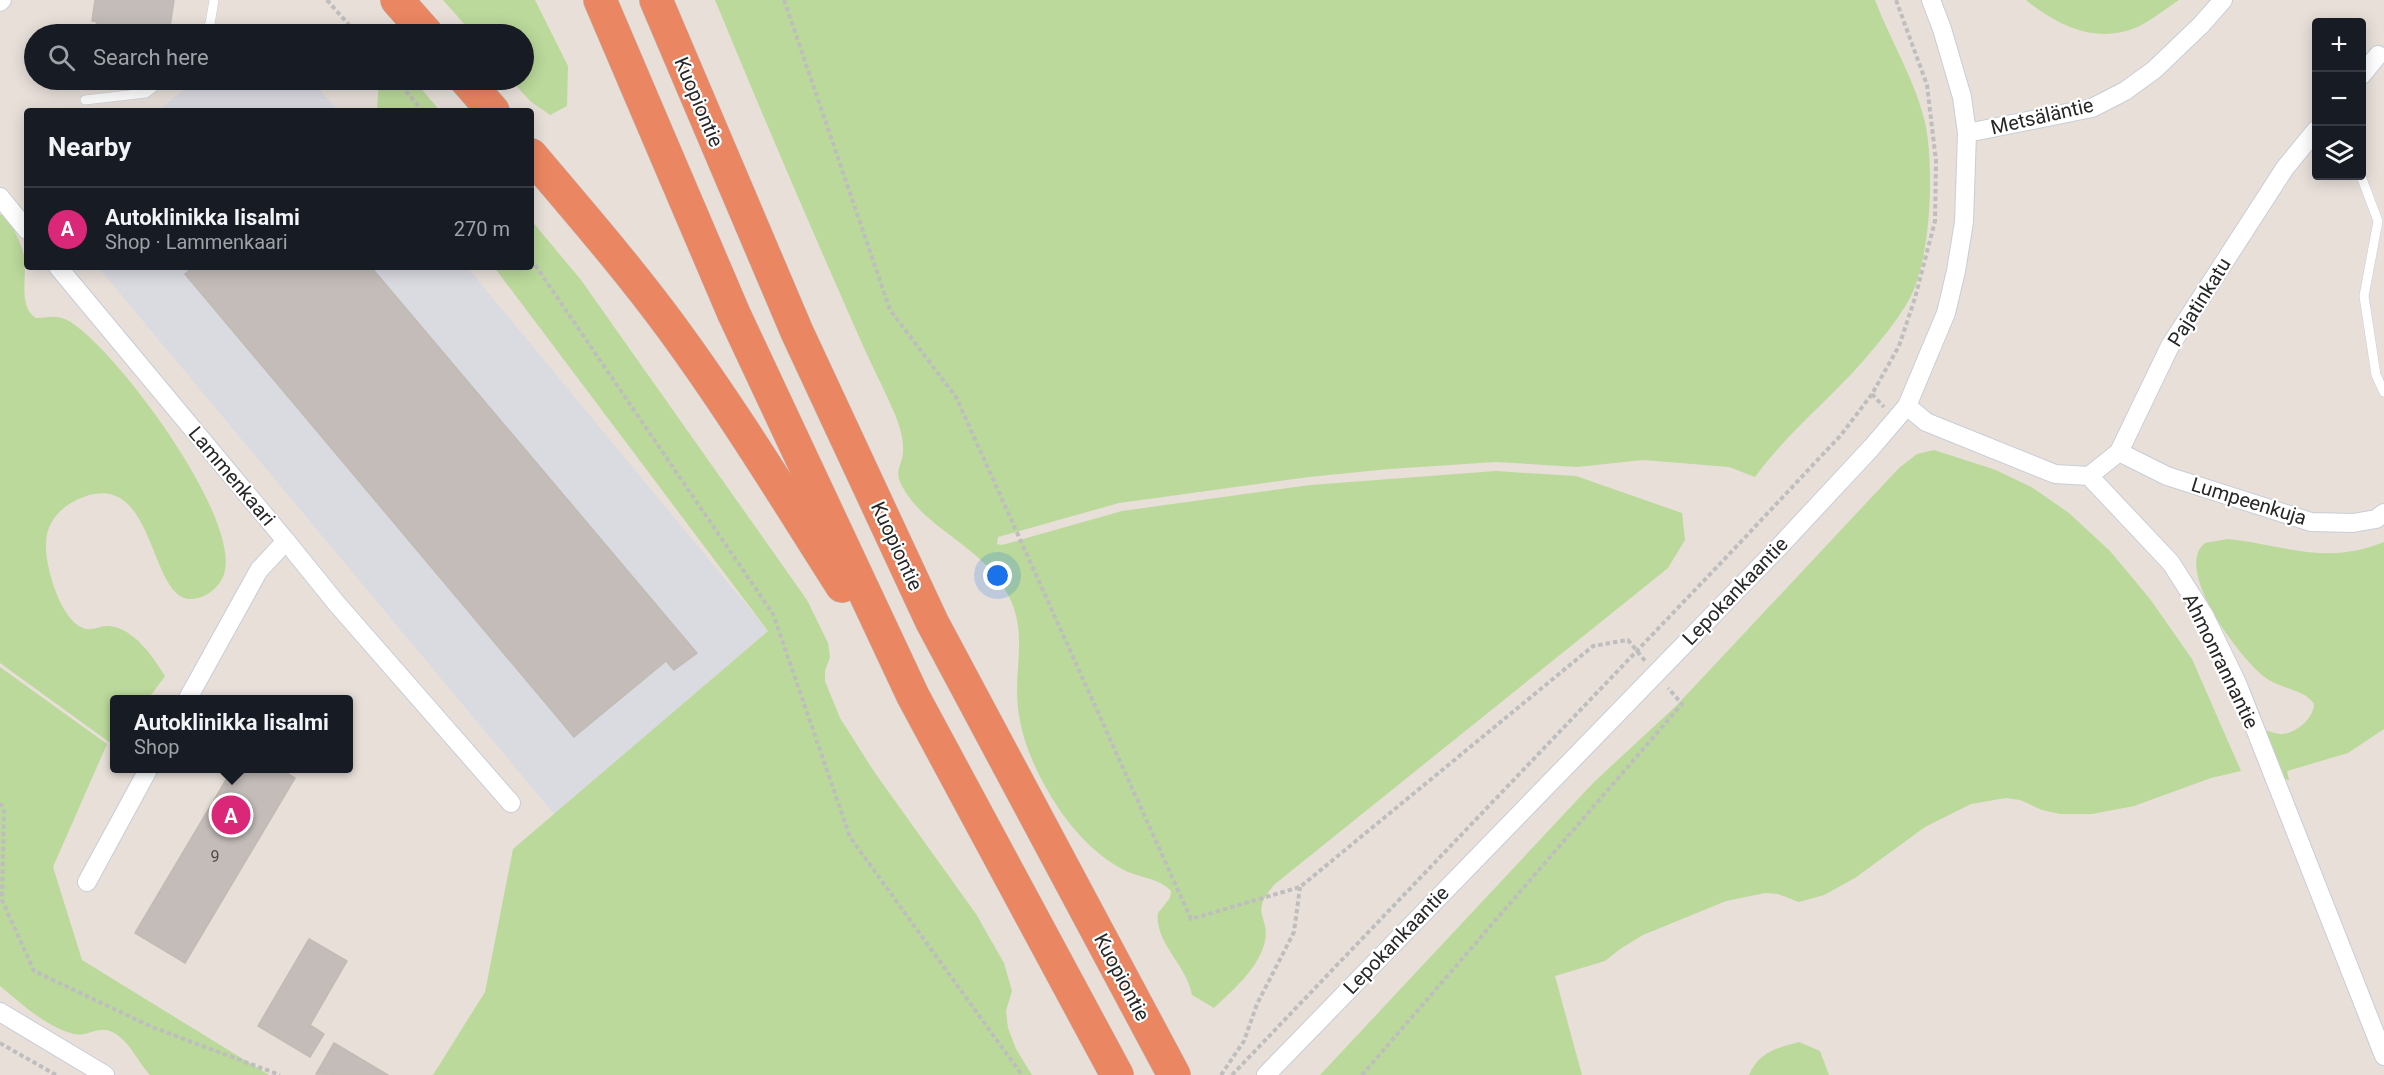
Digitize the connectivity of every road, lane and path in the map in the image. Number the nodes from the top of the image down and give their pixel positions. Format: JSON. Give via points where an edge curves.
{"nodes":[{"id":1,"x":214,"y":0,"type":"edge"},
{"id":2,"x":327,"y":0,"type":"edge"},
{"id":3,"x":397,"y":0,"type":"edge"},
{"id":4,"x":600,"y":0,"type":"edge"},
{"id":5,"x":656,"y":0,"type":"edge"},
{"id":6,"x":784,"y":0,"type":"edge"},
{"id":7,"x":1896,"y":0,"type":"edge"},
{"id":8,"x":1931,"y":0,"type":"edge"},
{"id":9,"x":2223,"y":0,"type":"edge"},
{"id":10,"x":210,"y":24,"type":"edge"},
{"id":11,"x":348,"y":24,"type":"edge"},
{"id":12,"x":418,"y":24,"type":"edge"},
{"id":13,"x":2378,"y":55,"type":"dead end"},
{"id":14,"x":2364,"y":72,"type":"edge"},
{"id":15,"x":150,"y":90,"type":"edge"},
{"id":16,"x":405,"y":90,"type":"edge"},
{"id":17,"x":475,"y":90,"type":"edge"},
{"id":18,"x":85,"y":100,"type":"dead end"},
{"id":19,"x":420,"y":108,"type":"edge"},
{"id":20,"x":490,"y":108,"type":"edge"},
{"id":21,"x":1967,"y":133,"type":"junction"},
{"id":22,"x":2312,"y":136,"type":"edge"},
{"id":23,"x":534,"y":159,"type":"edge"},
{"id":24,"x":2363,"y":180,"type":"edge"},
{"id":25,"x":0,"y":198,"type":"edge"},
{"id":26,"x":24,"y":226,"type":"edge"},
{"id":27,"x":534,"y":263,"type":"edge"},
{"id":28,"x":60,"y":270,"type":"edge"},
{"id":29,"x":2384,"y":392,"type":"edge"},
{"id":30,"x":1906,"y":406,"type":"junction"},
{"id":31,"x":2119,"y":452,"type":"junction"},
{"id":32,"x":2089,"y":476,"type":"junction"},
{"id":33,"x":2384,"y":513,"type":"edge"},
{"id":34,"x":286,"y":541,"type":"junction"},
{"id":35,"x":189,"y":695,"type":"edge"},
{"id":36,"x":913,"y":696,"type":"junction"},
{"id":37,"x":146,"y":773,"type":"edge"},
{"id":38,"x":0,"y":803,"type":"edge"},
{"id":39,"x":511,"y":803,"type":"dead end"},
{"id":40,"x":87,"y":882,"type":"dead end"},
{"id":41,"x":0,"y":1012,"type":"edge"},
{"id":42,"x":0,"y":1043,"type":"edge"},
{"id":43,"x":2384,"y":1056,"type":"edge"},
{"id":44,"x":1172,"y":1070,"type":"edge"},
{"id":45,"x":56,"y":1075,"type":"edge"},
{"id":46,"x":105,"y":1075,"type":"edge"},
{"id":47,"x":280,"y":1075,"type":"edge"},
{"id":48,"x":1022,"y":1075,"type":"edge"},
{"id":49,"x":1117,"y":1075,"type":"edge"},
{"id":50,"x":1221,"y":1075,"type":"edge"},
{"id":51,"x":1232,"y":1075,"type":"edge"},
{"id":52,"x":1266,"y":1075,"type":"edge"}],
"edges":[{"from":1,"to":10,"type":"lane"},
{"from":2,"to":11,"type":"path"},
{"from":3,"to":12,"type":"highway"},
{"from":4,"to":36,"type":"highway","via":[[734,314]]},
{"from":5,"to":44,"type":"highway","name":"Kuopiontie","via":[[797,332],[932,622]]},
{"from":6,"to":50,"type":"path","via":[[890,310],[956,397],[1191,919],[1299,887],[1294,932],[1257,1004],[1244,1041]]},
{"from":7,"to":51,"type":"path","via":[[1927,85],[1936,161],[1935,221],[1899,346],[1872,394],[1841,435],[1735,548]]},
{"from":8,"to":21,"type":"street","name":"Lepokankaantie","via":[[1962,97]]},
{"from":9,"to":21,"type":"street","name":"Metsäläntie","via":[[2154,70],[2092,108]]},
{"from":13,"to":14,"type":"street"},
{"from":15,"to":18,"type":"lane"},
{"from":16,"to":19,"type":"path"},
{"from":17,"to":20,"type":"highway"},
{"from":21,"to":30,"type":"street","name":"Lepokankaantie","via":[[1964,222],[1956,271],[1946,313]]},
{"from":22,"to":31,"type":"street","name":"Pajatinkatu","via":[[2285,168],[2170,346]]},
{"from":23,"to":36,"type":"highway","via":[[672,329]]},
{"from":24,"to":29,"type":"lane","via":[[2378,221],[2364,296],[2376,375]]},
{"from":25,"to":26,"type":"street"},
{"from":27,"to":48,"type":"path","via":[[773,614],[850,837]]},
{"from":28,"to":34,"type":"street","name":"Lammenkaari"},
{"from":30,"to":32,"type":"street","via":[[1926,422],[2055,474]]},
{"from":30,"to":52,"type":"street","name":"Lepokankaantie","via":[[1778,548]]},
{"from":31,"to":32,"type":"street","name":"Pajatinkatu"},
{"from":31,"to":33,"type":"street","name":"Lumpeenkuja","via":[[2167,476],[2311,522],[2353,523],[2376,519]]},
{"from":32,"to":43,"type":"street","name":"Ahmonrannantie","via":[[2171,563],[2204,615],[2237,683]]},
{"from":34,"to":35,"type":"street","name":"Lammenkaari","via":[[259,570]]},
{"from":34,"to":39,"type":"street"},
{"from":36,"to":49,"type":"highway"},
{"from":37,"to":40,"type":"street"},
{"from":38,"to":47,"type":"path","via":[[4,809],[2,900],[34,971],[152,1027]]},
{"from":41,"to":46,"type":"street"},
{"from":42,"to":45,"type":"path"}]}
